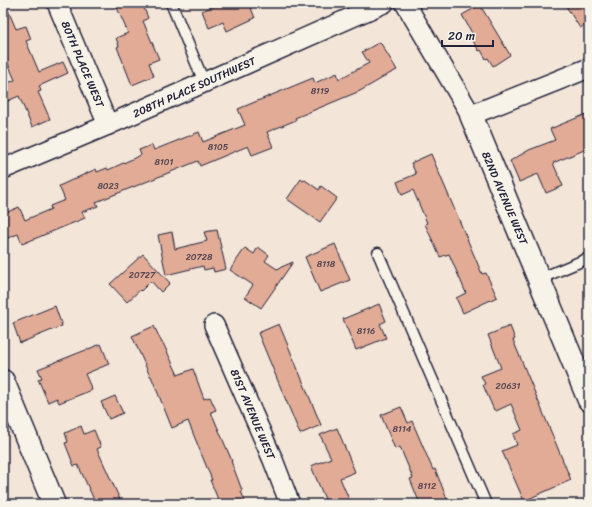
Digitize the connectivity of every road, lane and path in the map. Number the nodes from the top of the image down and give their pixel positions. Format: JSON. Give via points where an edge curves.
{"nodes":[{"id":1,"x":57,"y":3,"type":"edge"},
{"id":2,"x":171,"y":3,"type":"edge"},
{"id":3,"x":384,"y":3,"type":"edge"},
{"id":4,"x":405,"y":3,"type":"edge"},
{"id":5,"x":589,"y":68,"type":"edge"},
{"id":6,"x":204,"y":82,"type":"junction"},
{"id":7,"x":471,"y":115,"type":"junction"},
{"id":8,"x":108,"y":125,"type":"junction"},
{"id":9,"x":3,"y":169,"type":"edge"},
{"id":10,"x":378,"y":253,"type":"dead end"},
{"id":11,"x":589,"y":258,"type":"edge"},
{"id":12,"x":539,"y":279,"type":"junction"},
{"id":13,"x":214,"y":325,"type":"dead end"},
{"id":14,"x":4,"y":388,"type":"edge"},
{"id":15,"x":589,"y":400,"type":"edge"},
{"id":16,"x":54,"y":504,"type":"edge"},
{"id":17,"x":290,"y":504,"type":"edge"},
{"id":18,"x":486,"y":504,"type":"edge"}],
"edges":[{"from":1,"to":8,"type":"street","name":"80TH PLACE WEST"},
{"from":2,"to":6,"type":"lane"},
{"from":3,"to":6,"type":"street","name":"208TH PLACE SOUTHWEST"},
{"from":4,"to":7,"type":"street","name":"82ND AVENUE WEST"},
{"from":5,"to":7,"type":"street"},
{"from":6,"to":8,"type":"street","name":"208TH PLACE SOUTHWEST"},
{"from":7,"to":12,"type":"street","name":"82ND AVENUE WEST"},
{"from":8,"to":9,"type":"street","name":"208TH PLACE SOUTHWEST"},
{"from":10,"to":18,"type":"lane"},
{"from":11,"to":12,"type":"lane"},
{"from":12,"to":15,"type":"street","name":"82ND AVENUE WEST"},
{"from":13,"to":17,"type":"street","name":"81ST AVENUE WEST"},
{"from":14,"to":16,"type":"street"}]}
